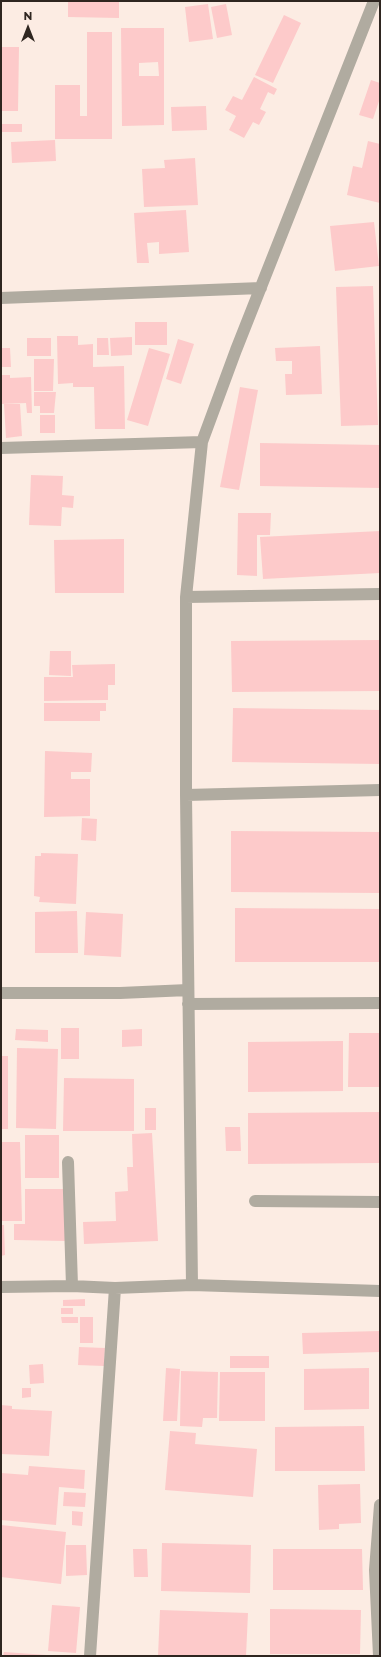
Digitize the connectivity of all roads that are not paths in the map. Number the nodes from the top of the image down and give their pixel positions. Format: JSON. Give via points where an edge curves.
{"nodes":[{"id":1,"x":374,"y":1,"type":"edge"},
{"id":2,"x":261,"y":288,"type":"junction"},
{"id":3,"x":1,"y":298,"type":"edge"},
{"id":4,"x":202,"y":442,"type":"junction"},
{"id":5,"x":1,"y":448,"type":"edge"},
{"id":6,"x":380,"y":594,"type":"edge"},
{"id":7,"x":186,"y":597,"type":"junction"},
{"id":8,"x":380,"y":790,"type":"edge"},
{"id":9,"x":186,"y":795,"type":"junction"},
{"id":10,"x":188,"y":990,"type":"junction"},
{"id":11,"x":1,"y":993,"type":"edge"},
{"id":12,"x":380,"y":1003,"type":"edge"},
{"id":13,"x":188,"y":1004,"type":"junction"},
{"id":14,"x":68,"y":1162,"type":"dead end"},
{"id":15,"x":255,"y":1201,"type":"dead end"},
{"id":16,"x":380,"y":1202,"type":"edge"},
{"id":17,"x":192,"y":1285,"type":"junction"},
{"id":18,"x":72,"y":1286,"type":"junction"},
{"id":19,"x":1,"y":1287,"type":"edge"},
{"id":20,"x":115,"y":1288,"type":"junction"},
{"id":21,"x":380,"y":1291,"type":"edge"},
{"id":22,"x":380,"y":1505,"type":"edge"},
{"id":23,"x":90,"y":1656,"type":"edge"},
{"id":24,"x":379,"y":1656,"type":"edge"}],
"edges":[{"from":1,"to":2,"type":"street"},
{"from":2,"to":3,"type":"street"},
{"from":2,"to":4,"type":"street"},
{"from":4,"to":5,"type":"street"},
{"from":4,"to":7,"type":"street"},
{"from":6,"to":7,"type":"street"},
{"from":7,"to":9,"type":"street"},
{"from":8,"to":9,"type":"street"},
{"from":9,"to":10,"type":"street"},
{"from":10,"to":11,"type":"street"},
{"from":10,"to":13,"type":"street"},
{"from":12,"to":13,"type":"street"},
{"from":13,"to":17,"type":"street"},
{"from":14,"to":18,"type":"street"},
{"from":15,"to":16,"type":"street"},
{"from":17,"to":20,"type":"street"},
{"from":17,"to":21,"type":"street"},
{"from":18,"to":19,"type":"street"},
{"from":18,"to":20,"type":"street"},
{"from":20,"to":23,"type":"street"},
{"from":22,"to":24,"type":"street","via":[[375,1570]]}]}
